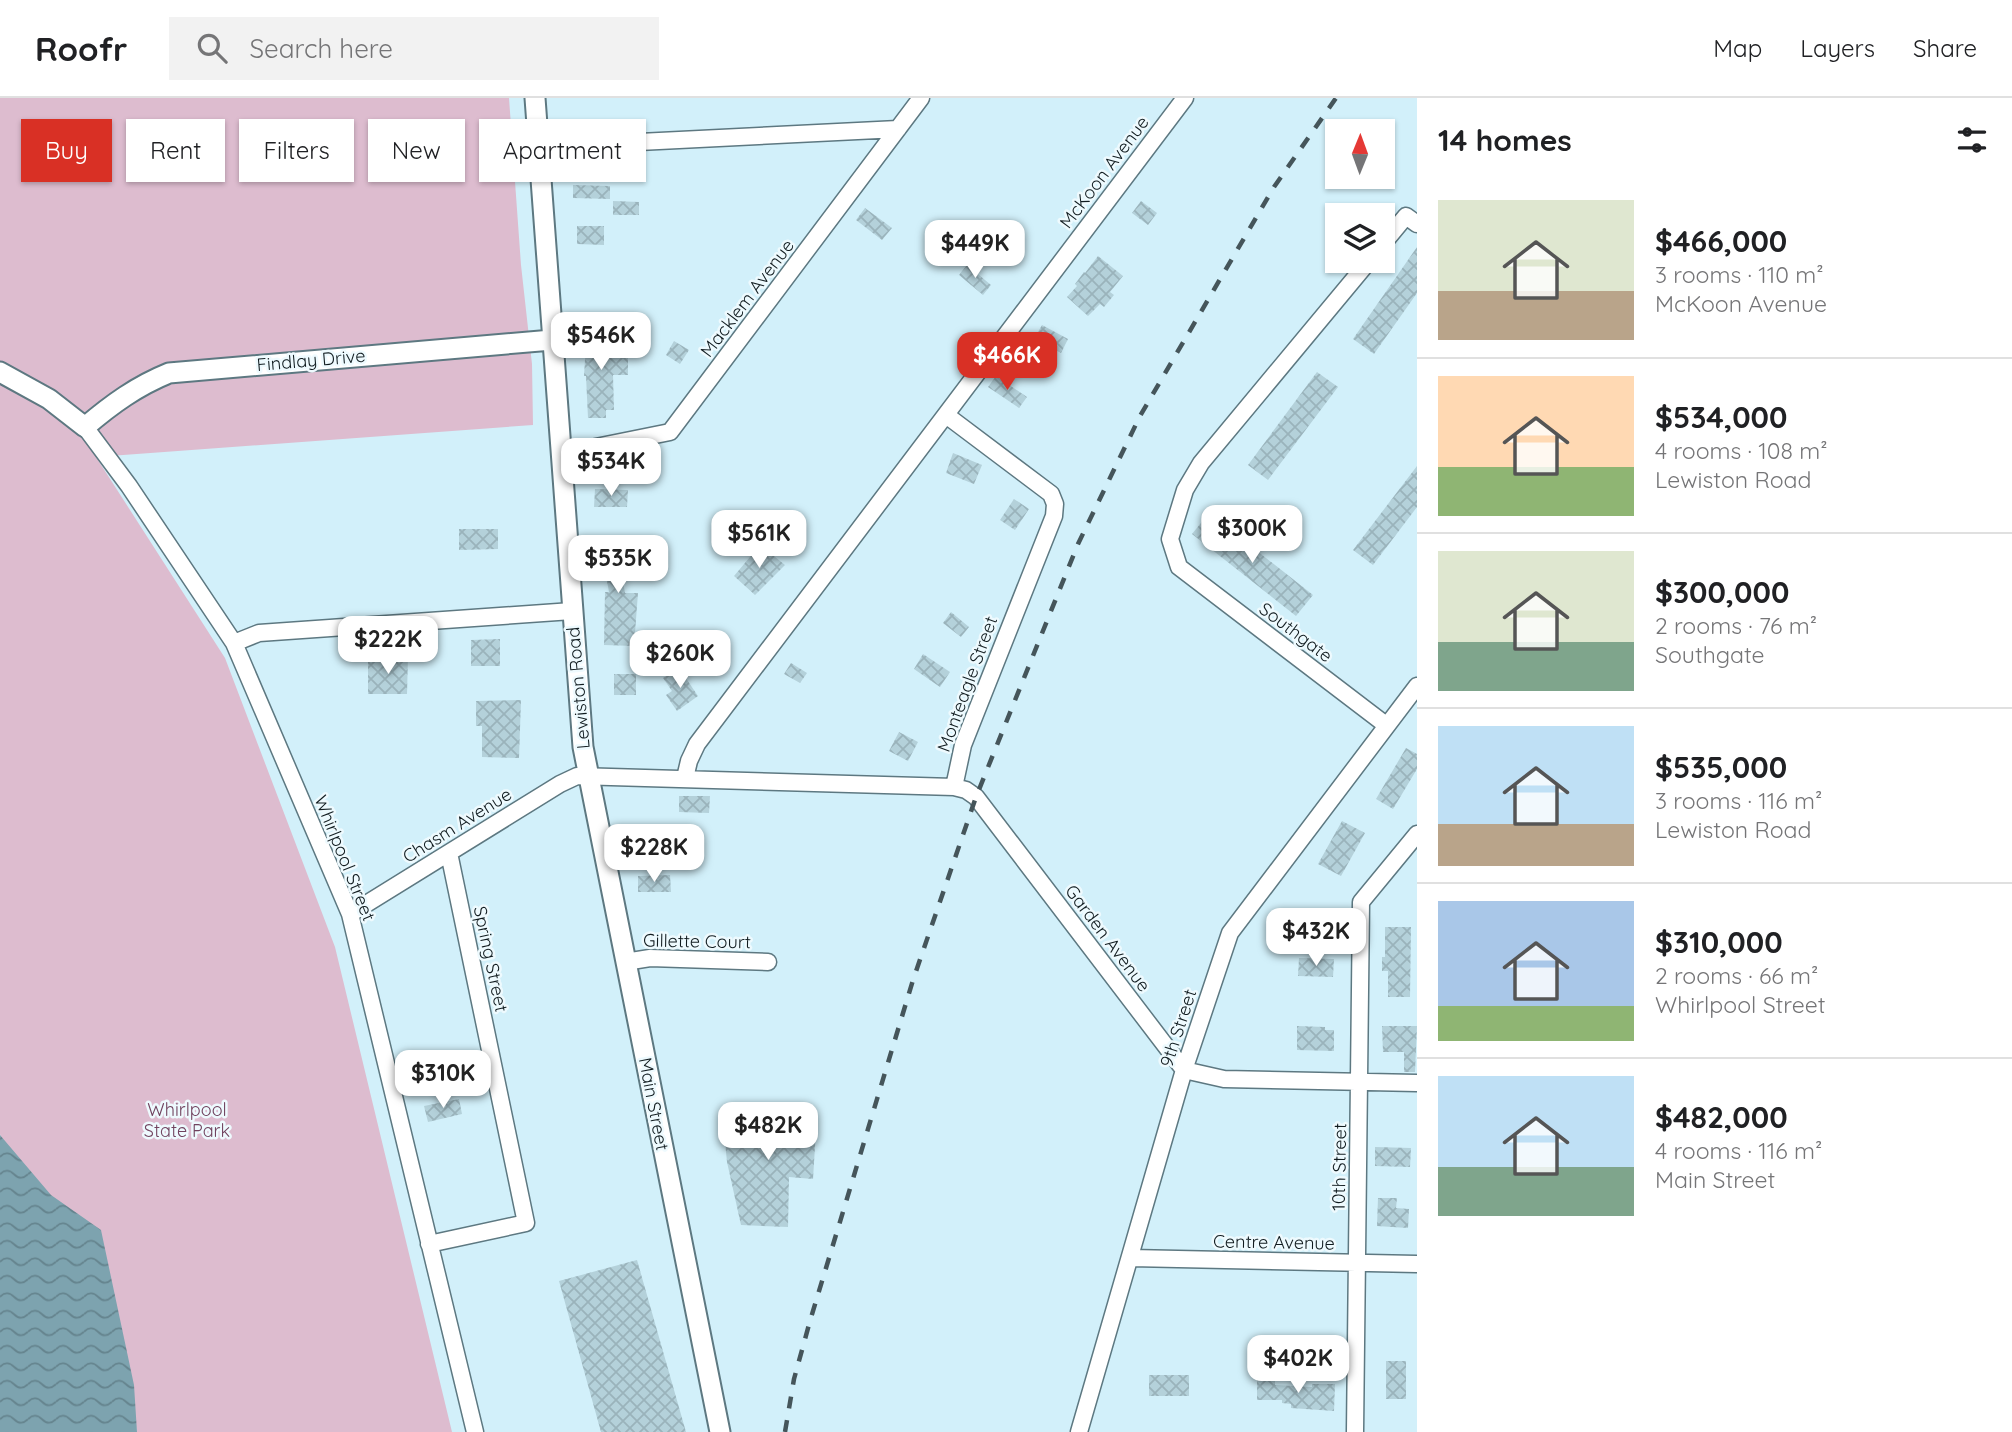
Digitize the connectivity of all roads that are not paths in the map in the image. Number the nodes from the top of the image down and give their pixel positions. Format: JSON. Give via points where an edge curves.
{"nodes":[{"id":1,"x":535,"y":98,"type":"edge"},
{"id":2,"x":921,"y":98,"type":"edge"},
{"id":3,"x":1185,"y":98,"type":"edge"},
{"id":4,"x":537,"y":119,"type":"edge"},
{"id":5,"x":898,"y":129,"type":"junction"},
{"id":6,"x":646,"y":142,"type":"edge"},
{"id":7,"x":541,"y":182,"type":"edge"},
{"id":8,"x":1417,"y":224,"type":"edge"},
{"id":9,"x":1395,"y":229,"type":"edge"},
{"id":10,"x":1359,"y":273,"type":"edge"},
{"id":11,"x":552,"y":340,"type":"junction"},
{"id":12,"x":0,"y":372,"type":"edge"},
{"id":13,"x":946,"y":415,"type":"junction"},
{"id":14,"x":85,"y":426,"type":"junction"},
{"id":15,"x":561,"y":454,"type":"junction"},
{"id":16,"x":572,"y":611,"type":"junction"},
{"id":17,"x":234,"y":643,"type":"junction"},
{"id":18,"x":1417,"y":686,"type":"edge"},
{"id":19,"x":1386,"y":725,"type":"junction"},
{"id":20,"x":587,"y":775,"type":"junction"},
{"id":21,"x":685,"y":778,"type":"junction"},
{"id":22,"x":954,"y":787,"type":"junction"},
{"id":23,"x":1417,"y":834,"type":"edge"},
{"id":24,"x":449,"y":853,"type":"junction"},
{"id":25,"x":350,"y":915,"type":"junction"},
{"id":26,"x":625,"y":961,"type":"junction"},
{"id":27,"x":768,"y":962,"type":"dead end"},
{"id":28,"x":1184,"y":1070,"type":"junction"},
{"id":29,"x":1359,"y":1083,"type":"junction"},
{"id":30,"x":1417,"y":1083,"type":"edge"},
{"id":31,"x":429,"y":1244,"type":"junction"},
{"id":32,"x":1131,"y":1258,"type":"junction"},
{"id":33,"x":1357,"y":1263,"type":"junction"},
{"id":34,"x":1417,"y":1264,"type":"edge"},
{"id":35,"x":475,"y":1432,"type":"edge"},
{"id":36,"x":720,"y":1432,"type":"edge"},
{"id":37,"x":1079,"y":1432,"type":"edge"},
{"id":38,"x":1089,"y":1432,"type":"edge"},
{"id":39,"x":1355,"y":1432,"type":"edge"}],
"edges":[{"from":1,"to":4,"type":"main road","name":"Lewiston Road"},
{"from":2,"to":5,"type":"street","name":"Macklem Avenue"},
{"from":3,"to":13,"type":"street","name":"McKoon Avenue"},
{"from":5,"to":6,"type":"street"},
{"from":5,"to":15,"type":"street","name":"Macklem Avenue","via":[[670,432]]},
{"from":7,"to":11,"type":"main road","name":"Lewiston Road"},
{"from":8,"to":9,"type":"street","via":[[1406,216]]},
{"from":10,"to":19,"type":"street","name":"Southgate","via":[[1201,463],[1185,490],[1170,539],[1178,567]]},
{"from":11,"to":14,"type":"main road","name":"Findlay Drive","via":[[169,373],[144,383]]},
{"from":11,"to":15,"type":"main road","name":"Lewiston Road"},
{"from":12,"to":14,"type":"main road"},
{"from":13,"to":21,"type":"street","name":"McKoon Avenue","via":[[697,744]]},
{"from":13,"to":22,"type":"street","name":"Monteagle Street","via":[[1051,494],[1055,504],[963,745]]},
{"from":14,"to":17,"type":"street","name":"Whirlpool Street"},
{"from":15,"to":16,"type":"main road","name":"Lewiston Road"},
{"from":16,"to":17,"type":"street","via":[[259,633]]},
{"from":16,"to":20,"type":"main road","name":"Lewiston Road"},
{"from":17,"to":25,"type":"street","name":"Whirlpool Street"},
{"from":18,"to":19,"type":"street","name":"9th Street"},
{"from":19,"to":28,"type":"street","name":"9th Street","via":[[1230,933]]},
{"from":20,"to":21,"type":"street"},
{"from":20,"to":24,"type":"street","name":"Chasm Avenue","via":[[568,779]]},
{"from":20,"to":26,"type":"main road","name":"Main Street"},
{"from":21,"to":22,"type":"street"},
{"from":22,"to":28,"type":"street","name":"Garden Avenue","via":[[976,797]]},
{"from":23,"to":29,"type":"street","name":"10th Street","via":[[1361,902]]},
{"from":24,"to":25,"type":"street","name":"Chasm Avenue"},
{"from":24,"to":31,"type":"street","name":"Spring Street","via":[[526,1223]]},
{"from":25,"to":31,"type":"street","name":"Whirlpool Street"},
{"from":26,"to":27,"type":"street","name":"Gillette Court"},
{"from":26,"to":36,"type":"main road","name":"Main Street"},
{"from":28,"to":29,"type":"street","via":[[1224,1079]]},
{"from":28,"to":32,"type":"street","name":"9th Street"},
{"from":29,"to":30,"type":"street"},
{"from":29,"to":33,"type":"street","name":"10th Street"},
{"from":31,"to":35,"type":"street","name":"Whirlpool Street"},
{"from":32,"to":33,"type":"street","name":"Centre Avenue"},
{"from":32,"to":37,"type":"street","name":"9th Street"},
{"from":33,"to":34,"type":"street","name":"Centre Avenue"},
{"from":33,"to":39,"type":"street","name":"10th Street"},
{"from":37,"to":38,"type":"street"}]}
